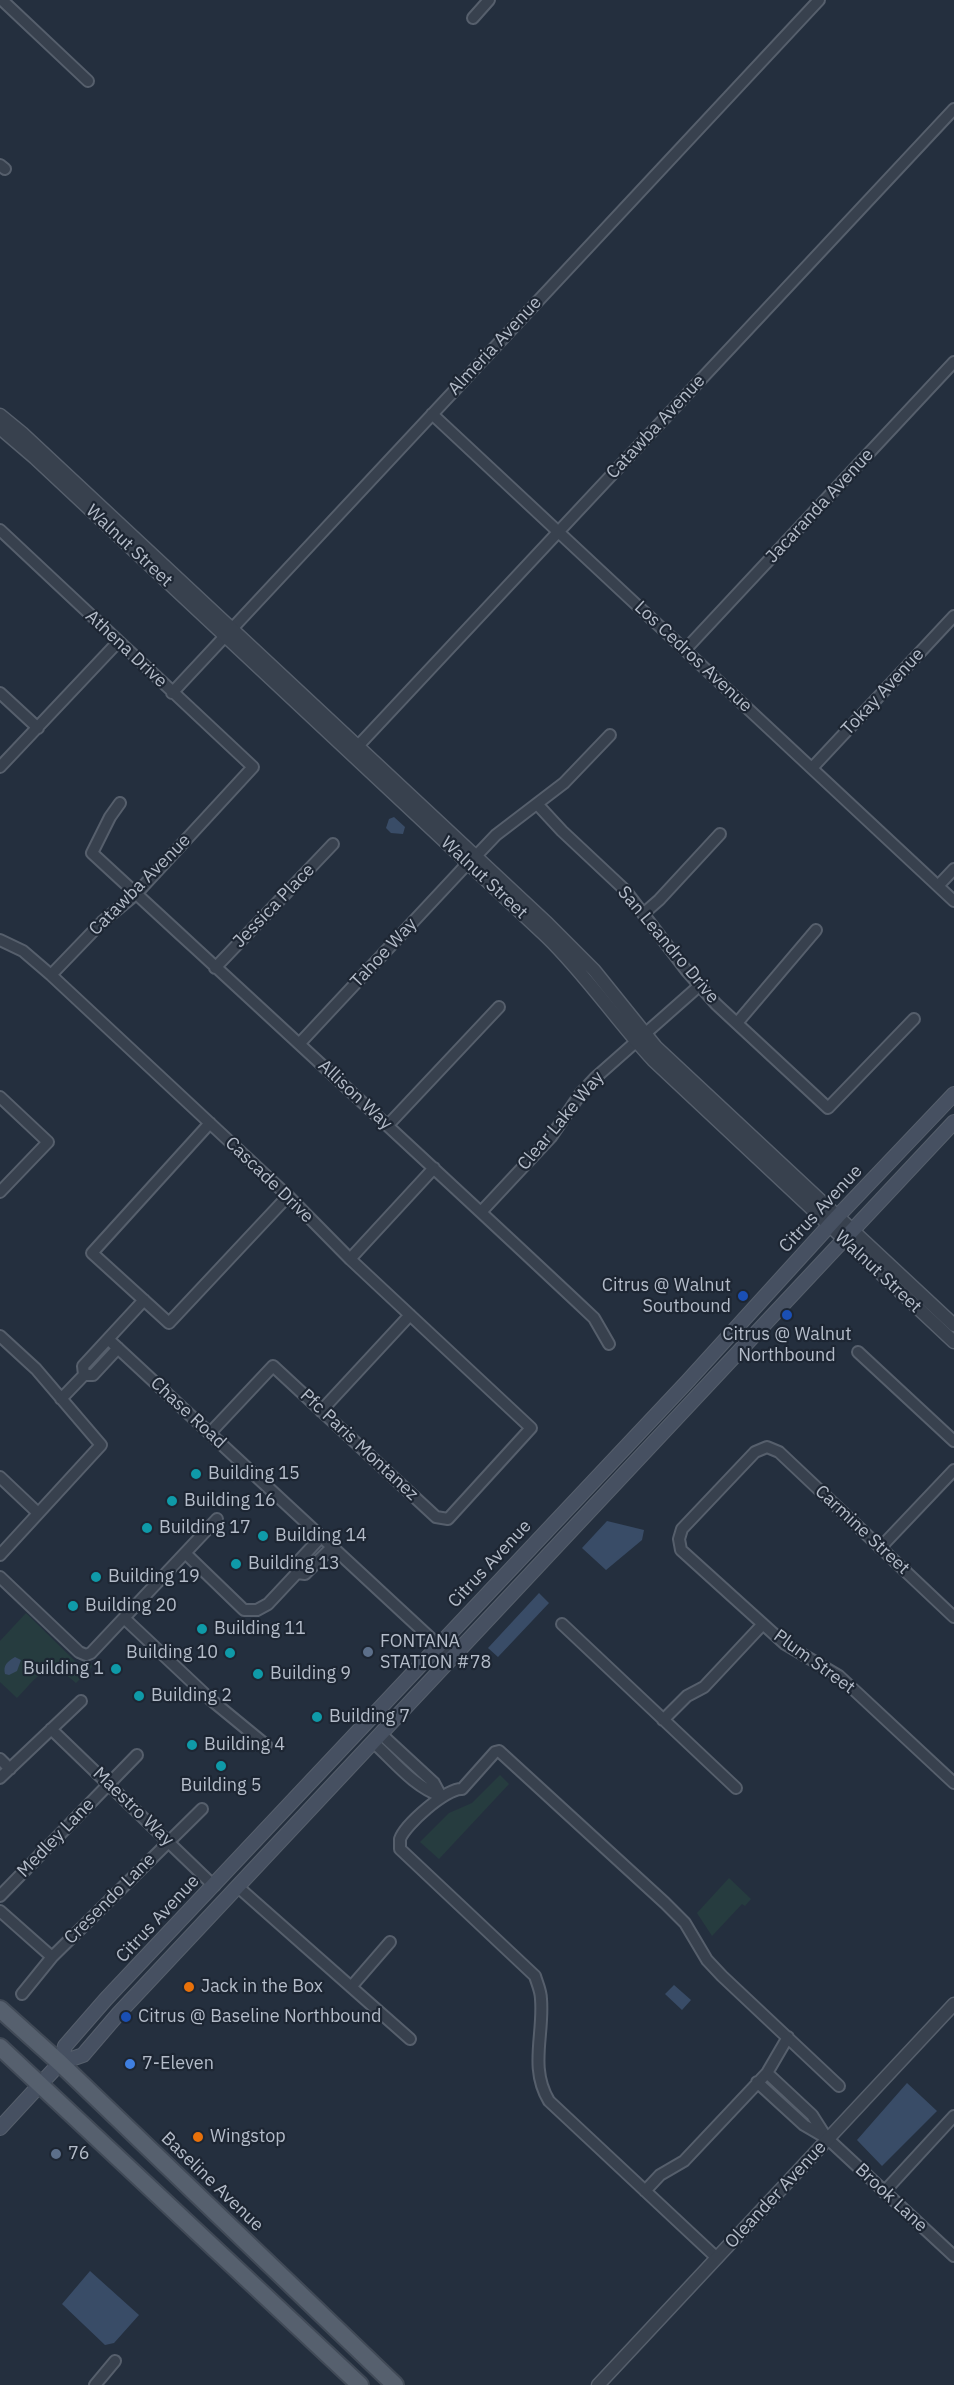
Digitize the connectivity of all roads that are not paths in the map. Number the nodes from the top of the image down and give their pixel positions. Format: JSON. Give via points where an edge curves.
{"nodes":[{"id":1,"x":2,"y":0,"type":"edge"},
{"id":2,"x":489,"y":0,"type":"edge"},
{"id":3,"x":819,"y":0,"type":"edge"},
{"id":4,"x":472,"y":18,"type":"dead end"},
{"id":5,"x":88,"y":81,"type":"dead end"},
{"id":6,"x":954,"y":109,"type":"edge"},
{"id":7,"x":954,"y":362,"type":"edge"},
{"id":8,"x":432,"y":414,"type":"junction"},
{"id":9,"x":0,"y":415,"type":"edge"},
{"id":10,"x":0,"y":428,"type":"edge"},
{"id":11,"x":0,"y":530,"type":"edge"},
{"id":12,"x":558,"y":532,"type":"junction"},
{"id":13,"x":954,"y":616,"type":"edge"},
{"id":14,"x":228,"y":632,"type":"junction"},
{"id":15,"x":118,"y":642,"type":"junction"},
{"id":16,"x":685,"y":650,"type":"junction"},
{"id":17,"x":0,"y":693,"type":"edge"},
{"id":18,"x":172,"y":693,"type":"junction"},
{"id":19,"x":38,"y":728,"type":"junction"},
{"id":20,"x":610,"y":735,"type":"dead end"},
{"id":21,"x":358,"y":746,"type":"junction"},
{"id":22,"x":0,"y":767,"type":"edge"},
{"id":23,"x":253,"y":767,"type":"joint"},
{"id":24,"x":812,"y":768,"type":"junction"},
{"id":25,"x":120,"y":803,"type":"dead end"},
{"id":26,"x":537,"y":804,"type":"junction"},
{"id":27,"x":720,"y":834,"type":"dead end"},
{"id":28,"x":333,"y":844,"type":"dead end"},
{"id":29,"x":472,"y":860,"type":"junction"},
{"id":30,"x":954,"y":869,"type":"edge"},
{"id":31,"x":938,"y":886,"type":"junction"},
{"id":32,"x":136,"y":894,"type":"junction"},
{"id":33,"x":954,"y":901,"type":"edge"},
{"id":34,"x":643,"y":914,"type":"junction"},
{"id":35,"x":816,"y":930,"type":"dead end"},
{"id":36,"x":0,"y":940,"type":"edge"},
{"id":37,"x":215,"y":968,"type":"junction"},
{"id":38,"x":51,"y":975,"type":"junction"},
{"id":39,"x":699,"y":986,"type":"junction"},
{"id":40,"x":499,"y":1007,"type":"dead end"},
{"id":41,"x":914,"y":1019,"type":"dead end"},
{"id":42,"x":737,"y":1023,"type":"junction"},
{"id":43,"x":639,"y":1037,"type":"junction"},
{"id":44,"x":300,"y":1043,"type":"junction"},
{"id":45,"x":954,"y":1094,"type":"edge"},
{"id":46,"x":0,"y":1097,"type":"edge"},
{"id":47,"x":954,"y":1122,"type":"edge"},
{"id":48,"x":210,"y":1123,"type":"junction"},
{"id":49,"x":388,"y":1125,"type":"junction"},
{"id":50,"x":434,"y":1168,"type":"junction"},
{"id":51,"x":0,"y":1192,"type":"edge"},
{"id":52,"x":288,"y":1196,"type":"junction"},
{"id":53,"x":481,"y":1212,"type":"junction"},
{"id":54,"x":833,"y":1221,"type":"junction"},
{"id":55,"x":849,"y":1235,"type":"junction"},
{"id":56,"x":350,"y":1259,"type":"junction"},
{"id":57,"x":144,"y":1300,"type":"junction"},
{"id":58,"x":410,"y":1315,"type":"junction"},
{"id":59,"x":954,"y":1325,"type":"edge"},
{"id":60,"x":0,"y":1336,"type":"edge"},
{"id":61,"x":108,"y":1339,"type":"junction"},
{"id":62,"x":954,"y":1342,"type":"edge"},
{"id":63,"x":609,"y":1344,"type":"dead end"},
{"id":64,"x":117,"y":1348,"type":"junction"},
{"id":65,"x":858,"y":1352,"type":"dead end"},
{"id":66,"x":84,"y":1375,"type":"junction"},
{"id":67,"x":61,"y":1399,"type":"junction"},
{"id":68,"x":321,"y":1411,"type":"junction"},
{"id":69,"x":210,"y":1433,"type":"junction"},
{"id":70,"x":954,"y":1441,"type":"edge"},
{"id":71,"x":954,"y":1470,"type":"edge"},
{"id":72,"x":0,"y":1477,"type":"edge"},
{"id":73,"x":38,"y":1514,"type":"junction"},
{"id":74,"x":217,"y":1519,"type":"dead end"},
{"id":75,"x":448,"y":1519,"type":"joint"},
{"id":76,"x":321,"y":1537,"type":"junction"},
{"id":77,"x":679,"y":1539,"type":"joint"},
{"id":78,"x":332,"y":1547,"type":"junction"},
{"id":79,"x":880,"y":1548,"type":"junction"},
{"id":80,"x":185,"y":1553,"type":"junction"},
{"id":81,"x":0,"y":1554,"type":"edge"},
{"id":82,"x":295,"y":1575,"type":"junction"},
{"id":83,"x":0,"y":1577,"type":"edge"},
{"id":84,"x":954,"y":1617,"type":"edge"},
{"id":85,"x":124,"y":1618,"type":"junction"},
{"id":86,"x":562,"y":1624,"type":"dead end"},
{"id":87,"x":763,"y":1624,"type":"junction"},
{"id":88,"x":438,"y":1645,"type":"junction"},
{"id":89,"x":452,"y":1658,"type":"junction"},
{"id":90,"x":81,"y":1701,"type":"dead end"},
{"id":91,"x":663,"y":1720,"type":"junction"},
{"id":92,"x":51,"y":1729,"type":"junction"},
{"id":93,"x":377,"y":1738,"type":"junction"},
{"id":94,"x":266,"y":1745,"type":"dead end"},
{"id":95,"x":137,"y":1755,"type":"dead end"},
{"id":96,"x":0,"y":1759,"type":"edge"},
{"id":97,"x":10,"y":1769,"type":"junction"},
{"id":98,"x":0,"y":1778,"type":"edge"},
{"id":99,"x":109,"y":1784,"type":"junction"},
{"id":100,"x":954,"y":1784,"type":"edge"},
{"id":101,"x":736,"y":1788,"type":"dead end"},
{"id":102,"x":441,"y":1796,"type":"junction"},
{"id":103,"x":202,"y":1809,"type":"dead end"},
{"id":104,"x":168,"y":1842,"type":"junction"},
{"id":105,"x":214,"y":1886,"type":"junction"},
{"id":106,"x":238,"y":1887,"type":"junction"},
{"id":107,"x":0,"y":1896,"type":"edge"},
{"id":108,"x":0,"y":1911,"type":"edge"},
{"id":109,"x":390,"y":1942,"type":"dead end"},
{"id":110,"x":51,"y":1957,"type":"junction"},
{"id":111,"x":351,"y":1987,"type":"junction"},
{"id":112,"x":22,"y":1994,"type":"dead end"},
{"id":113,"x":954,"y":2004,"type":"edge"},
{"id":114,"x":0,"y":2009,"type":"edge"},
{"id":115,"x":788,"y":2037,"type":"junction"},
{"id":116,"x":410,"y":2039,"type":"dead end"},
{"id":117,"x":0,"y":2047,"type":"edge"},
{"id":118,"x":60,"y":2063,"type":"junction"},
{"id":119,"x":767,"y":2073,"type":"junction"},
{"id":120,"x":757,"y":2082,"type":"junction"},
{"id":121,"x":40,"y":2085,"type":"junction"},
{"id":122,"x":839,"y":2086,"type":"dead end"},
{"id":123,"x":799,"y":2102,"type":"junction"},
{"id":124,"x":790,"y":2112,"type":"junction"},
{"id":125,"x":954,"y":2116,"type":"edge"},
{"id":126,"x":0,"y":2128,"type":"edge"},
{"id":127,"x":828,"y":2139,"type":"junction"},
{"id":128,"x":645,"y":2191,"type":"junction"},
{"id":129,"x":884,"y":2192,"type":"junction"},
{"id":130,"x":954,"y":2256,"type":"edge"},
{"id":131,"x":717,"y":2258,"type":"junction"},
{"id":132,"x":116,"y":2361,"type":"dead end"},
{"id":133,"x":94,"y":2385,"type":"edge"},
{"id":134,"x":360,"y":2385,"type":"edge"},
{"id":135,"x":395,"y":2385,"type":"edge"},
{"id":136,"x":598,"y":2385,"type":"edge"}],
"edges":[{"from":1,"to":5,"type":"street"},
{"from":2,"to":4,"type":"street"},
{"from":3,"to":8,"type":"street","name":"Almeria Avenue"},
{"from":6,"to":12,"type":"street","name":"Catawba Avenue"},
{"from":7,"to":16,"type":"street","name":"Jacaranda Avenue"},
{"from":8,"to":12,"type":"street","name":"Los Cedros Avenue"},
{"from":8,"to":14,"type":"street","name":"Almeria Avenue"},
{"from":9,"to":14,"type":"street","name":"Walnut Street"},
{"from":10,"to":14,"type":"street","name":"Walnut Street"},
{"from":11,"to":15,"type":"street","name":"Athena Drive"},
{"from":12,"to":16,"type":"street","name":"Los Cedros Avenue"},
{"from":12,"to":21,"type":"street","name":"Catawba Avenue"},
{"from":13,"to":24,"type":"street","name":"Tokay Avenue"},
{"from":14,"to":18,"type":"street","name":"Almeria Avenue"},
{"from":14,"to":21,"type":"street","name":"Walnut Street"},
{"from":14,"to":29,"type":"street","name":"Walnut Street"},
{"from":15,"to":18,"type":"street","name":"Athena Drive"},
{"from":15,"to":19,"type":"street"},
{"from":16,"to":24,"type":"street","name":"Los Cedros Avenue"},
{"from":17,"to":19,"type":"street"},
{"from":18,"to":23,"type":"street","name":"Athena Drive"},
{"from":19,"to":22,"type":"street"},
{"from":20,"to":26,"type":"street","name":"Tahoe Way","via":[[564,783]]},
{"from":21,"to":29,"type":"street","name":"Walnut Street"},
{"from":23,"to":32,"type":"street","name":"Catawba Avenue"},
{"from":24,"to":31,"type":"street","name":"Los Cedros Avenue"},
{"from":25,"to":32,"type":"street","name":"Allison Way","via":[[92,853]]},
{"from":26,"to":29,"type":"street","name":"Tahoe Way","via":[[496,835]]},
{"from":26,"to":34,"type":"street","name":"San Leandro Drive","via":[[625,890]]},
{"from":27,"to":34,"type":"street"},
{"from":28,"to":37,"type":"street","name":"Jessica Place"},
{"from":29,"to":43,"type":"street","name":"Walnut Street"},
{"from":29,"to":44,"type":"street","name":"Tahoe Way"},
{"from":30,"to":31,"type":"street"},
{"from":31,"to":33,"type":"street","name":"Los Cedros Avenue"},
{"from":32,"to":37,"type":"street","name":"Allison Way"},
{"from":32,"to":38,"type":"street","name":"Catawba Avenue","via":[[102,922]]},
{"from":34,"to":39,"type":"street","name":"San Leandro Drive"},
{"from":35,"to":42,"type":"street"},
{"from":36,"to":38,"type":"street","name":"Cascade Drive","via":[[22,951]]},
{"from":37,"to":44,"type":"street","name":"Allison Way"},
{"from":38,"to":48,"type":"street","name":"Cascade Drive"},
{"from":39,"to":42,"type":"street","name":"San Leandro Drive"},
{"from":39,"to":43,"type":"street","name":"Clear Lake Way"},
{"from":40,"to":49,"type":"street"},
{"from":41,"to":42,"type":"street","name":"San Leandro Drive","via":[[828,1108]]},
{"from":43,"to":53,"type":"street","name":"Clear Lake Way","via":[[581,1093],[551,1137]]},
{"from":43,"to":54,"type":"street","name":"Walnut Street"},
{"from":44,"to":49,"type":"street","name":"Allison Way"},
{"from":45,"to":54,"type":"main road","name":"Citrus Avenue"},
{"from":46,"to":51,"type":"street","via":[[48,1142]]},
{"from":47,"to":55,"type":"main road","name":"Citrus Avenue"},
{"from":48,"to":52,"type":"street","name":"Cascade Drive"},
{"from":48,"to":57,"type":"street","via":[[92,1253]]},
{"from":49,"to":50,"type":"street","name":"Allison Way"},
{"from":50,"to":53,"type":"street","name":"Allison Way"},
{"from":50,"to":56,"type":"street"},
{"from":52,"to":56,"type":"street","name":"Cascade Drive"},
{"from":52,"to":57,"type":"street","via":[[169,1323]]},
{"from":53,"to":63,"type":"street","name":"Allison Way","via":[[594,1318]]},
{"from":54,"to":55,"type":"street","name":"Walnut Street"},
{"from":54,"to":88,"type":"main road","name":"Citrus Avenue"},
{"from":55,"to":59,"type":"street","name":"Walnut Street"},
{"from":55,"to":62,"type":"street","name":"Walnut Street"},
{"from":55,"to":89,"type":"main road","name":"Citrus Avenue"},
{"from":56,"to":58,"type":"street","name":"Cascade Drive"},
{"from":57,"to":61,"type":"street"},
{"from":58,"to":68,"type":"street"},
{"from":58,"to":75,"type":"street","name":"Cascade Drive","via":[[531,1428]]},
{"from":60,"to":67,"type":"street"},
{"from":61,"to":64,"type":"street","name":"Chase Road"},
{"from":61,"to":66,"type":"street","via":[[84,1366]]},
{"from":64,"to":66,"type":"street","via":[[93,1375]]},
{"from":64,"to":69,"type":"street","name":"Chase Road"},
{"from":65,"to":70,"type":"street"},
{"from":66,"to":67,"type":"street"},
{"from":67,"to":73,"type":"street","via":[[101,1445]]},
{"from":68,"to":69,"type":"street","name":"Pfc Paris Montanez","via":[[273,1366]]},
{"from":68,"to":75,"type":"street","name":"Pfc Paris Montanez","via":[[436,1516]]},
{"from":69,"to":76,"type":"street","name":"Chase Road"},
{"from":71,"to":79,"type":"street"},
{"from":72,"to":73,"type":"street"},
{"from":73,"to":81,"type":"street"},
{"from":74,"to":80,"type":"street"},
{"from":76,"to":78,"type":"street","name":"Chase Road"},
{"from":76,"to":82,"type":"street","via":[[296,1565]]},
{"from":77,"to":79,"type":"street","name":"Carmine Street","via":[[682,1529],[755,1452],[767,1447],[779,1452]]},
{"from":77,"to":87,"type":"street","name":"Plum Street","via":[[681,1550]]},
{"from":78,"to":82,"type":"street","via":[[305,1574]]},
{"from":78,"to":88,"type":"street","name":"Chase Road"},
{"from":79,"to":84,"type":"street","name":"Carmine Street"},
{"from":80,"to":82,"type":"street","via":[[244,1610],[257,1610],[268,1604]]},
{"from":80,"to":85,"type":"street"},
{"from":83,"to":85,"type":"street","via":[[86,1655]]},
{"from":85,"to":94,"type":"street","via":[[210,1699]]},
{"from":86,"to":91,"type":"street"},
{"from":87,"to":91,"type":"street","via":[[704,1687],[687,1696]]},
{"from":87,"to":100,"type":"street","name":"Plum Street","via":[[785,1644],[839,1676]]},
{"from":88,"to":89,"type":"street","name":"Chase Road"},
{"from":88,"to":105,"type":"main road","name":"Citrus Avenue"},
{"from":89,"to":93,"type":"main road","name":"Citrus Avenue"},
{"from":90,"to":92,"type":"street"},
{"from":91,"to":101,"type":"street"},
{"from":92,"to":97,"type":"street"},
{"from":92,"to":99,"type":"street","name":"Maestro Way"},
{"from":93,"to":102,"type":"street","via":[[418,1784]]},
{"from":93,"to":106,"type":"main road","name":"Citrus Avenue"},
{"from":95,"to":99,"type":"street","name":"Medley Lane"},
{"from":96,"to":97,"type":"street"},
{"from":97,"to":98,"type":"street"},
{"from":99,"to":104,"type":"street","name":"Maestro Way"},
{"from":99,"to":107,"type":"street","name":"Medley Lane"},
{"from":102,"to":115,"type":"street","via":[[462,1789],[499,1751],[665,1903],[685,1923],[714,1968]]},
{"from":102,"to":128,"type":"street","via":[[405,1832],[400,1849],[535,1976],[541,1997],[537,2062],[542,2090]]},
{"from":103,"to":104,"type":"street","name":"Cresendo Lane"},
{"from":104,"to":105,"type":"street","name":"Maestro Way"},
{"from":104,"to":110,"type":"street","name":"Cresendo Lane"},
{"from":105,"to":118,"type":"main road","name":"Citrus Avenue","via":[[67,2043]]},
{"from":106,"to":111,"type":"street"},
{"from":106,"to":118,"type":"main road","name":"Citrus Avenue","via":[[83,2055]]},
{"from":108,"to":110,"type":"street"},
{"from":109,"to":111,"type":"street"},
{"from":110,"to":112,"type":"street","name":"Cresendo Lane"},
{"from":111,"to":116,"type":"street"},
{"from":113,"to":127,"type":"street","name":"Oleander Avenue"},
{"from":114,"to":118,"type":"main road","name":"Baseline Avenue"},
{"from":115,"to":119,"type":"street"},
{"from":115,"to":122,"type":"street"},
{"from":117,"to":121,"type":"main road"},
{"from":118,"to":121,"type":"main road","name":"Citrus Avenue"},
{"from":118,"to":135,"type":"main road","name":"Baseline Avenue"},
{"from":119,"to":120,"type":"street"},
{"from":119,"to":123,"type":"street"},
{"from":120,"to":124,"type":"street"},
{"from":120,"to":128,"type":"street","via":[[684,2161],[660,2175]]},
{"from":121,"to":126,"type":"main road","name":"Citrus Avenue"},
{"from":121,"to":134,"type":"main road"},
{"from":123,"to":124,"type":"street"},
{"from":123,"to":127,"type":"street"},
{"from":124,"to":127,"type":"street"},
{"from":125,"to":129,"type":"street"},
{"from":127,"to":129,"type":"street","name":"Brook Lane"},
{"from":127,"to":131,"type":"street","name":"Oleander Avenue"},
{"from":128,"to":131,"type":"street"},
{"from":129,"to":130,"type":"street","name":"Brook Lane"},
{"from":131,"to":136,"type":"street","name":"Oleander Avenue"},
{"from":132,"to":133,"type":"street"}]}
